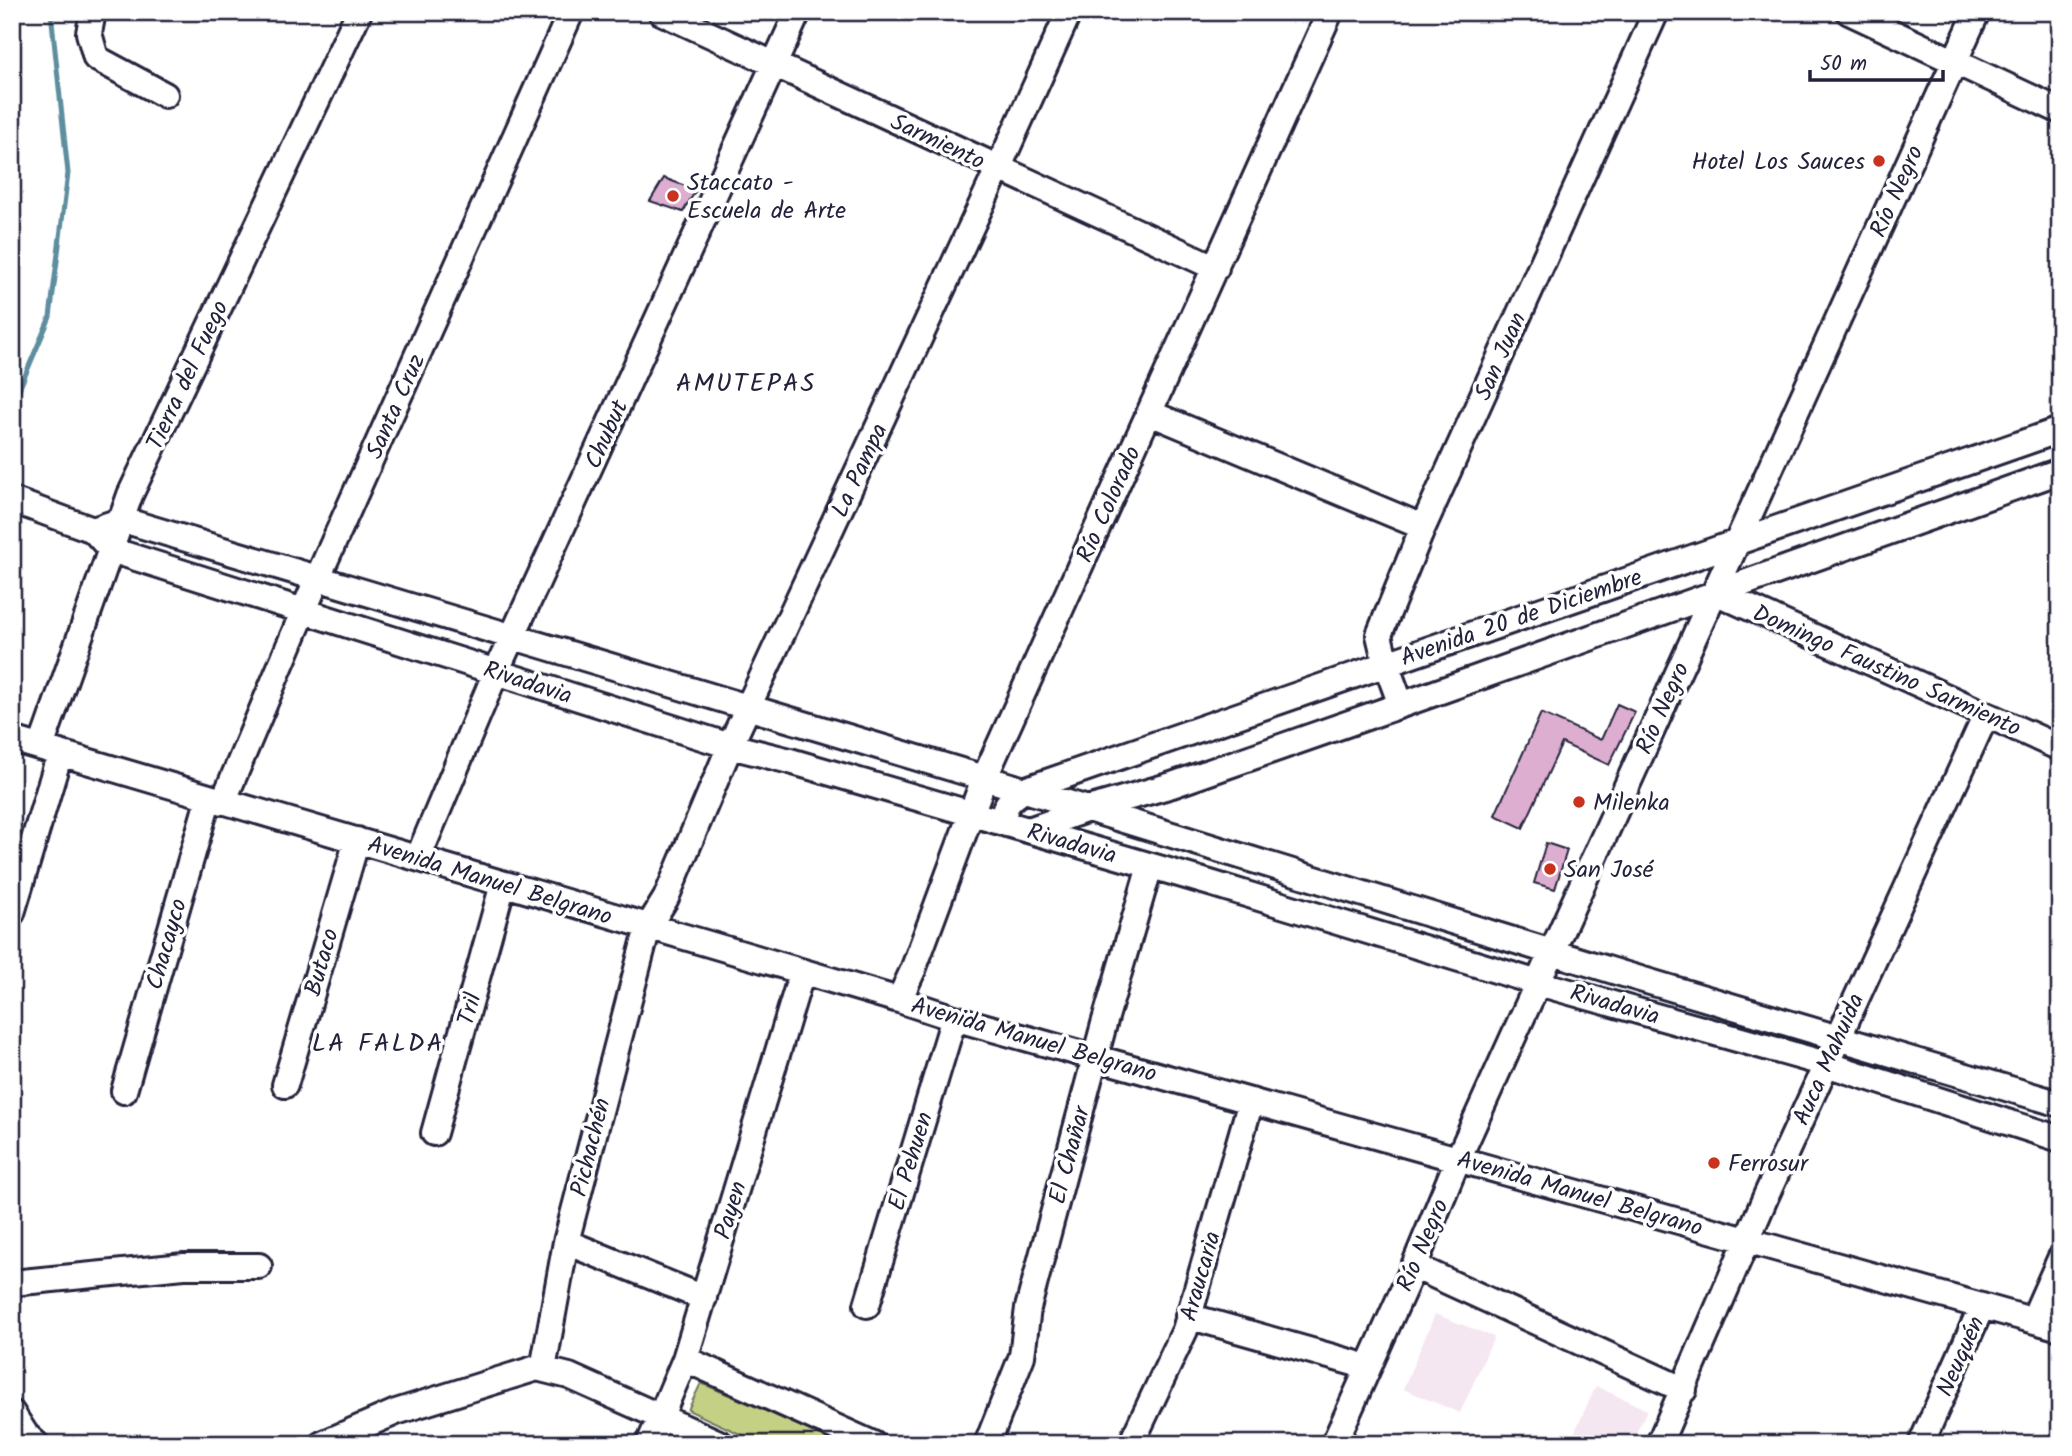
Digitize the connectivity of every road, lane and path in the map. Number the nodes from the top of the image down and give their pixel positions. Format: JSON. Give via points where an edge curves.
{"nodes":[{"id":1,"x":93,"y":12,"type":"edge"},
{"id":2,"x":359,"y":12,"type":"edge"},
{"id":3,"x":571,"y":12,"type":"edge"},
{"id":4,"x":662,"y":12,"type":"edge"},
{"id":5,"x":798,"y":12,"type":"edge"},
{"id":6,"x":1069,"y":12,"type":"edge"},
{"id":7,"x":1330,"y":12,"type":"edge"},
{"id":8,"x":1656,"y":12,"type":"edge"},
{"id":9,"x":1849,"y":12,"type":"edge"},
{"id":10,"x":1977,"y":12,"type":"edge"},
{"id":11,"x":1954,"y":63,"type":"junction"},
{"id":12,"x":775,"y":64,"type":"junction"},
{"id":13,"x":165,"y":95,"type":"dead end"},
{"id":14,"x":2060,"y":111,"type":"edge"},
{"id":15,"x":999,"y":169,"type":"junction"},
{"id":16,"x":1216,"y":268,"type":"junction"},
{"id":17,"x":1150,"y":413,"type":"junction"},
{"id":18,"x":2060,"y":430,"type":"edge"},
{"id":19,"x":2060,"y":471,"type":"edge"},
{"id":20,"x":12,"y":500,"type":"edge"},
{"id":21,"x":123,"y":520,"type":"junction"},
{"id":22,"x":1423,"y":527,"type":"junction"},
{"id":23,"x":93,"y":530,"type":"junction"},
{"id":24,"x":1738,"y":542,"type":"junction"},
{"id":25,"x":111,"y":550,"type":"junction"},
{"id":26,"x":318,"y":577,"type":"junction"},
{"id":27,"x":1715,"y":592,"type":"junction"},
{"id":28,"x":304,"y":612,"type":"junction"},
{"id":29,"x":513,"y":636,"type":"junction"},
{"id":30,"x":1385,"y":664,"type":"junction"},
{"id":31,"x":496,"y":671,"type":"junction"},
{"id":32,"x":1401,"y":705,"type":"junction"},
{"id":33,"x":748,"y":709,"type":"junction"},
{"id":34,"x":1986,"y":715,"type":"junction"},
{"id":35,"x":12,"y":739,"type":"edge"},
{"id":36,"x":730,"y":746,"type":"junction"},
{"id":37,"x":2060,"y":748,"type":"edge"},
{"id":38,"x":50,"y":750,"type":"junction"},
{"id":39,"x":984,"y":779,"type":"junction"},
{"id":40,"x":1024,"y":790,"type":"junction"},
{"id":41,"x":216,"y":799,"type":"junction"},
{"id":42,"x":1088,"y":809,"type":"junction"},
{"id":43,"x":971,"y":814,"type":"junction"},
{"id":44,"x":1017,"y":827,"type":"junction"},
{"id":45,"x":357,"y":840,"type":"junction"},
{"id":46,"x":418,"y":858,"type":"junction"},
{"id":47,"x":1150,"y":866,"type":"junction"},
{"id":48,"x":503,"y":884,"type":"junction"},
{"id":49,"x":12,"y":913,"type":"edge"},
{"id":50,"x":648,"y":927,"type":"junction"},
{"id":51,"x":1552,"y":952,"type":"junction"},
{"id":52,"x":802,"y":972,"type":"junction"},
{"id":53,"x":1538,"y":983,"type":"junction"},
{"id":54,"x":899,"y":1000,"type":"junction"},
{"id":55,"x":954,"y":1018,"type":"junction"},
{"id":56,"x":1837,"y":1039,"type":"junction"},
{"id":57,"x":1095,"y":1057,"type":"junction"},
{"id":58,"x":1826,"y":1064,"type":"junction"},
{"id":59,"x":285,"y":1085,"type":"dead end"},
{"id":60,"x":124,"y":1091,"type":"dead end"},
{"id":61,"x":1251,"y":1101,"type":"junction"},
{"id":62,"x":2060,"y":1104,"type":"edge"},
{"id":63,"x":434,"y":1133,"type":"dead end"},
{"id":64,"x":2060,"y":1139,"type":"edge"},
{"id":65,"x":1458,"y":1159,"type":"junction"},
{"id":66,"x":1748,"y":1240,"type":"junction"},
{"id":67,"x":566,"y":1242,"type":"junction"},
{"id":68,"x":2060,"y":1259,"type":"edge"},
{"id":69,"x":259,"y":1266,"type":"dead end"},
{"id":70,"x":1414,"y":1266,"type":"junction"},
{"id":71,"x":12,"y":1283,"type":"edge"},
{"id":72,"x":704,"y":1298,"type":"junction"},
{"id":73,"x":867,"y":1305,"type":"dead end"},
{"id":74,"x":1982,"y":1306,"type":"junction"},
{"id":75,"x":1188,"y":1316,"type":"junction"},
{"id":76,"x":2033,"y":1320,"type":"junction"},
{"id":77,"x":2060,"y":1328,"type":"edge"},
{"id":78,"x":685,"y":1359,"type":"junction"},
{"id":79,"x":1368,"y":1367,"type":"junction"},
{"id":80,"x":543,"y":1369,"type":"junction"},
{"id":81,"x":1684,"y":1390,"type":"junction"},
{"id":82,"x":12,"y":1413,"type":"edge"},
{"id":83,"x":661,"y":1418,"type":"junction"},
{"id":84,"x":36,"y":1444,"type":"edge"},
{"id":85,"x":322,"y":1444,"type":"edge"},
{"id":86,"x":649,"y":1444,"type":"edge"},
{"id":87,"x":721,"y":1444,"type":"edge"},
{"id":88,"x":873,"y":1444,"type":"edge"},
{"id":89,"x":987,"y":1444,"type":"edge"},
{"id":90,"x":1131,"y":1444,"type":"edge"},
{"id":91,"x":1334,"y":1444,"type":"edge"},
{"id":92,"x":1659,"y":1444,"type":"edge"},
{"id":93,"x":1921,"y":1444,"type":"edge"}],
"edges":[{"from":1,"to":13,"type":"street","via":[[89,33],[96,58]]},
{"from":2,"to":21,"type":"street","name":"Tierra del Fuego"},
{"from":3,"to":26,"type":"street","name":"Santa Cruz"},
{"from":4,"to":12,"type":"street","name":"Sarmiento"},
{"from":5,"to":12,"type":"street","name":"Chubut"},
{"from":6,"to":15,"type":"street","name":"La Pampa"},
{"from":7,"to":16,"type":"street","name":"Río Colorado"},
{"from":8,"to":22,"type":"street","name":"San Juan"},
{"from":9,"to":11,"type":"street"},
{"from":10,"to":11,"type":"street","name":"Río Negro"},
{"from":11,"to":14,"type":"street"},
{"from":11,"to":24,"type":"street","name":"Río Negro"},
{"from":12,"to":15,"type":"street","name":"Sarmiento"},
{"from":12,"to":29,"type":"street","name":"Chubut"},
{"from":15,"to":16,"type":"street","name":"Sarmiento"},
{"from":15,"to":33,"type":"street","name":"La Pampa"},
{"from":16,"to":17,"type":"street","name":"Río Colorado"},
{"from":17,"to":22,"type":"street"},
{"from":17,"to":39,"type":"street","name":"Río Colorado"},
{"from":18,"to":24,"type":"street","name":"Avenida 20 de Diciembre"},
{"from":19,"to":27,"type":"street","name":"Avenida 20 de Diciembre"},
{"from":20,"to":23,"type":"street"},
{"from":21,"to":23,"type":"street"},
{"from":21,"to":25,"type":"street","name":"Tierra del Fuego"},
{"from":21,"to":26,"type":"street","name":"Rivadavia"},
{"from":22,"to":30,"type":"street","name":"San Juan","via":[[1379,635]]},
{"from":23,"to":25,"type":"street"},
{"from":24,"to":27,"type":"street","name":"Río Negro"},
{"from":24,"to":30,"type":"street","name":"Avenida 20 de Diciembre"},
{"from":25,"to":28,"type":"street","name":"Rivadavia"},
{"from":25,"to":38,"type":"street","name":"Tierra del Fuego"},
{"from":26,"to":28,"type":"street","name":"Santa Cruz"},
{"from":26,"to":29,"type":"street","name":"Rivadavia"},
{"from":27,"to":32,"type":"street","name":"Avenida 20 de Diciembre"},
{"from":27,"to":34,"type":"street","name":"Domingo Faustino Sarmiento"},
{"from":27,"to":51,"type":"street","name":"Río Negro"},
{"from":28,"to":31,"type":"street","name":"Rivadavia"},
{"from":28,"to":41,"type":"street","name":"Santa Cruz"},
{"from":29,"to":31,"type":"street","name":"Chubut"},
{"from":29,"to":33,"type":"street","name":"Rivadavia"},
{"from":30,"to":32,"type":"street","name":"San Juan"},
{"from":30,"to":40,"type":"street","name":"Avenida 20 de Diciembre"},
{"from":31,"to":36,"type":"street","name":"Rivadavia"},
{"from":31,"to":46,"type":"street","name":"Chubut"},
{"from":32,"to":42,"type":"street","name":"Avenida 20 de Diciembre","via":[[1172,785]]},
{"from":33,"to":36,"type":"street","name":"La Pampa"},
{"from":33,"to":39,"type":"street","name":"Rivadavia"},
{"from":34,"to":37,"type":"street","name":"Domingo Faustino Sarmiento"},
{"from":34,"to":56,"type":"street","name":"Auca Mahuida"},
{"from":35,"to":38,"type":"street","name":"Avenida Manuel Belgrano"},
{"from":36,"to":43,"type":"street","name":"Rivadavia"},
{"from":36,"to":50,"type":"street","name":"La Pampa","via":[[666,898]]},
{"from":38,"to":41,"type":"street","name":"Avenida Manuel Belgrano"},
{"from":38,"to":49,"type":"street","name":"Tierra del Fuego"},
{"from":39,"to":40,"type":"street","name":"Rivadavia"},
{"from":39,"to":43,"type":"street","name":"Río Colorado"},
{"from":40,"to":42,"type":"street","name":"Rivadavia"},
{"from":40,"to":44,"type":"street","via":[[1005,805],[1002,814]]},
{"from":41,"to":45,"type":"street","name":"Avenida Manuel Belgrano"},
{"from":41,"to":60,"type":"street","name":"Chacayco"},
{"from":42,"to":44,"type":"street","name":"Avenida 20 de Diciembre"},
{"from":42,"to":51,"type":"street","name":"Rivadavia"},
{"from":43,"to":44,"type":"street","name":"Rivadavia"},
{"from":43,"to":54,"type":"street","name":"Río Colorado"},
{"from":44,"to":47,"type":"street","name":"Rivadavia"},
{"from":45,"to":46,"type":"street","name":"Avenida Manuel Belgrano"},
{"from":45,"to":59,"type":"street","name":"Butaco"},
{"from":46,"to":48,"type":"street","name":"Avenida Manuel Belgrano"},
{"from":47,"to":53,"type":"street","name":"Rivadavia"},
{"from":47,"to":57,"type":"street","name":"El Chañar"},
{"from":48,"to":50,"type":"street","name":"Avenida Manuel Belgrano"},
{"from":48,"to":63,"type":"street","name":"Tril"},
{"from":50,"to":52,"type":"street","name":"Avenida Manuel Belgrano"},
{"from":50,"to":67,"type":"street","name":"Pichachén"},
{"from":51,"to":53,"type":"street","name":"Río Negro"},
{"from":51,"to":56,"type":"street","name":"Rivadavia"},
{"from":52,"to":54,"type":"street","name":"Avenida Manuel Belgrano"},
{"from":52,"to":72,"type":"street","name":"Payen"},
{"from":53,"to":58,"type":"street","name":"Rivadavia"},
{"from":53,"to":65,"type":"street","name":"Río Negro"},
{"from":54,"to":55,"type":"street","name":"Avenida Manuel Belgrano"},
{"from":55,"to":57,"type":"street","name":"Avenida Manuel Belgrano"},
{"from":55,"to":73,"type":"street","name":"El Pehuen"},
{"from":56,"to":58,"type":"street","name":"Auca Mahuida"},
{"from":56,"to":62,"type":"street","name":"Rivadavia"},
{"from":57,"to":61,"type":"street","name":"Avenida Manuel Belgrano"},
{"from":57,"to":89,"type":"street","name":"El Chañar","via":[[1028,1308],[1022,1356]]},
{"from":58,"to":64,"type":"street","name":"Rivadavia"},
{"from":58,"to":66,"type":"street","name":"Auca Mahuida"},
{"from":61,"to":65,"type":"street","name":"Avenida Manuel Belgrano"},
{"from":61,"to":75,"type":"street","name":"Araucaria"},
{"from":65,"to":66,"type":"street","name":"Avenida Manuel Belgrano"},
{"from":65,"to":70,"type":"street","name":"Río Negro"},
{"from":66,"to":74,"type":"street","name":"Avenida Manuel Belgrano"},
{"from":66,"to":81,"type":"street","name":"Auca Mahuida"},
{"from":67,"to":72,"type":"street"},
{"from":67,"to":80,"type":"street","name":"Pichachén"},
{"from":68,"to":76,"type":"street"},
{"from":69,"to":71,"type":"street","via":[[184,1266]]},
{"from":70,"to":79,"type":"street","name":"Río Negro"},
{"from":70,"to":81,"type":"street"},
{"from":72,"to":78,"type":"street","name":"Payen"},
{"from":74,"to":76,"type":"street","name":"Avenida Manuel Belgrano"},
{"from":74,"to":93,"type":"street","name":"Neuquén"},
{"from":75,"to":79,"type":"street"},
{"from":75,"to":90,"type":"street","name":"Araucaria"},
{"from":76,"to":77,"type":"street","name":"Avenida Manuel Belgrano"},
{"from":78,"to":83,"type":"street","name":"Payen"},
{"from":78,"to":88,"type":"street"},
{"from":79,"to":91,"type":"street","name":"Río Negro"},
{"from":80,"to":83,"type":"street","via":[[569,1376]]},
{"from":80,"to":85,"type":"street","via":[[396,1412]]},
{"from":81,"to":92,"type":"street","name":"Auca Mahuida"},
{"from":82,"to":84,"type":"street"},
{"from":83,"to":86,"type":"street","name":"Payen"},
{"from":83,"to":87,"type":"street"}]}
